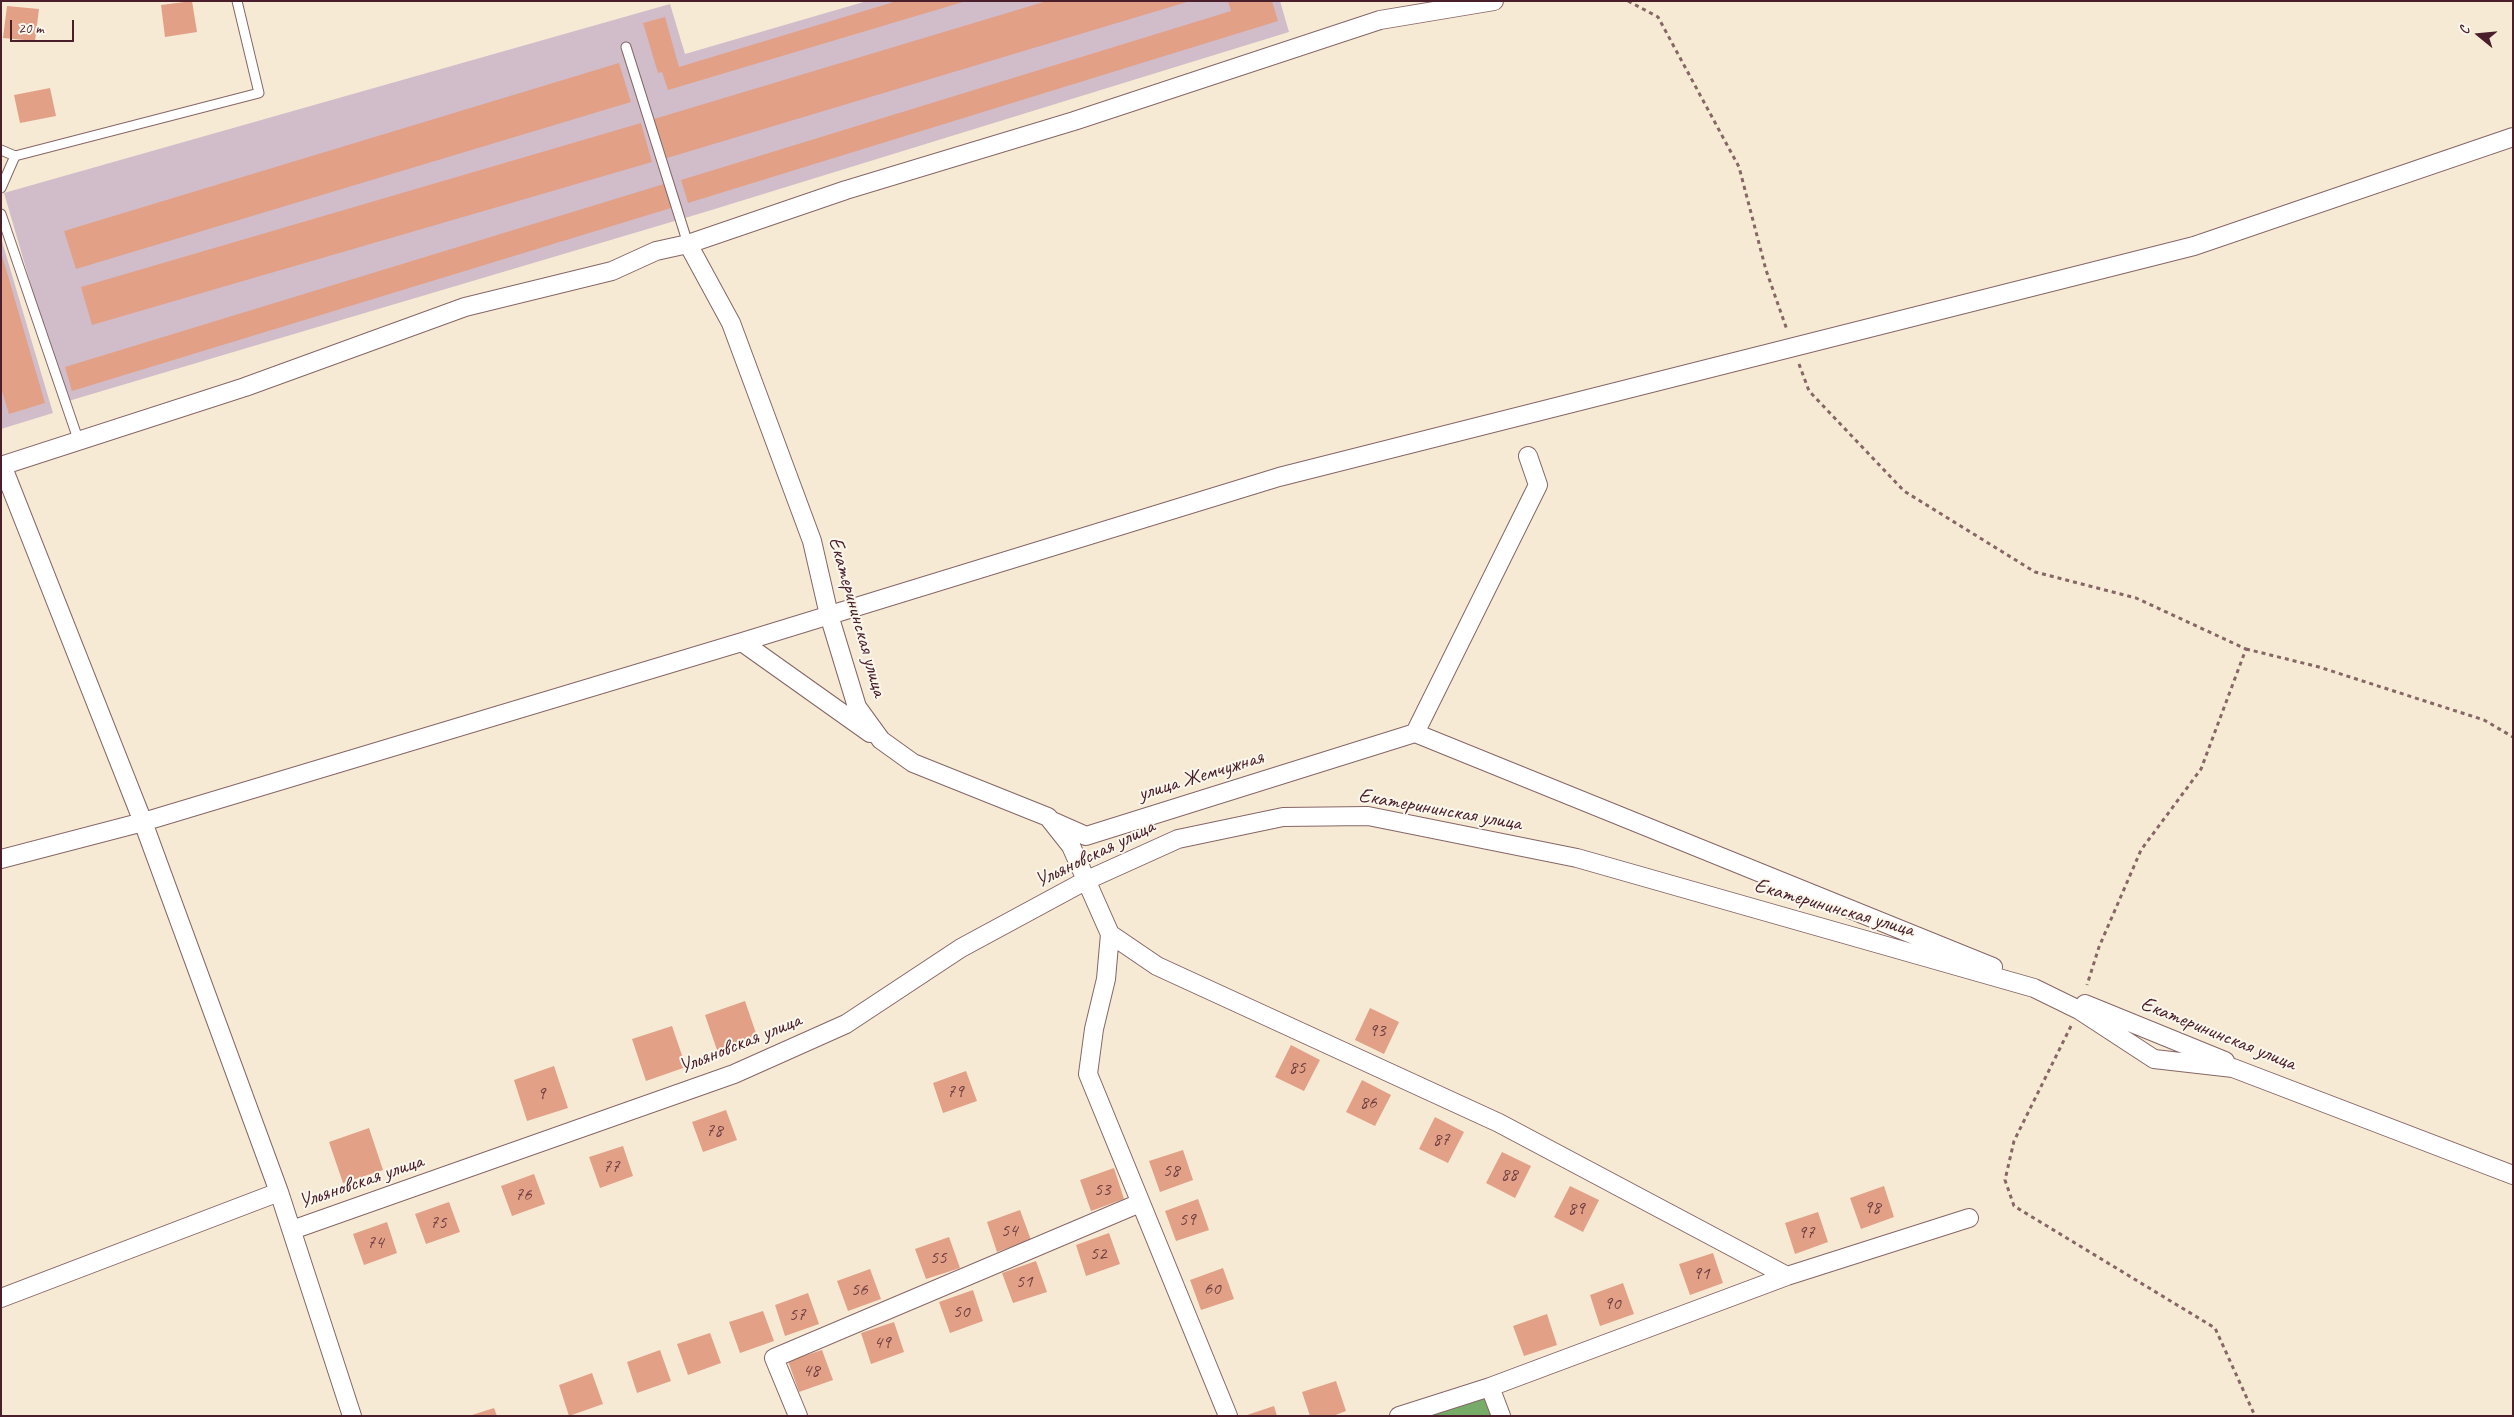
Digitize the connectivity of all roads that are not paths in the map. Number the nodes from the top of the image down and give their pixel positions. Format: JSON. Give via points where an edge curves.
{"nodes":[{"id":1,"x":237,"y":1,"type":"edge"},
{"id":2,"x":1494,"y":1,"type":"edge"},
{"id":3,"x":626,"y":47,"type":"dead end"},
{"id":4,"x":2513,"y":137,"type":"edge"},
{"id":5,"x":1,"y":150,"type":"edge"},
{"id":6,"x":15,"y":156,"type":"junction"},
{"id":7,"x":1,"y":188,"type":"edge"},
{"id":8,"x":1,"y":214,"type":"edge"},
{"id":9,"x":688,"y":244,"type":"junction"},
{"id":10,"x":78,"y":439,"type":"junction"},
{"id":11,"x":1528,"y":456,"type":"dead end"},
{"id":12,"x":1,"y":466,"type":"edge"},
{"id":13,"x":829,"y":615,"type":"junction"},
{"id":14,"x":742,"y":642,"type":"junction"},
{"id":15,"x":1415,"y":733,"type":"junction"},
{"id":16,"x":913,"y":764,"type":"junction"},
{"id":17,"x":143,"y":822,"type":"junction"},
{"id":18,"x":1178,"y":839,"type":"joint"},
{"id":19,"x":1,"y":859,"type":"edge"},
{"id":20,"x":1085,"y":881,"type":"junction"},
{"id":21,"x":1110,"y":934,"type":"junction"},
{"id":22,"x":2513,"y":1177,"type":"edge"},
{"id":23,"x":279,"y":1192,"type":"junction"},
{"id":24,"x":1140,"y":1203,"type":"junction"},
{"id":25,"x":1970,"y":1218,"type":"dead end"},
{"id":26,"x":292,"y":1230,"type":"junction"},
{"id":27,"x":1787,"y":1276,"type":"junction"},
{"id":28,"x":1,"y":1298,"type":"edge"},
{"id":29,"x":1490,"y":1387,"type":"junction"},
{"id":30,"x":352,"y":1416,"type":"edge"},
{"id":31,"x":798,"y":1416,"type":"edge"},
{"id":32,"x":1228,"y":1416,"type":"edge"},
{"id":33,"x":1399,"y":1416,"type":"edge"},
{"id":34,"x":1501,"y":1416,"type":"edge"}],
"edges":[{"from":1,"to":6,"type":"lane","via":[[259,92]]},
{"from":2,"to":9,"type":"street","via":[[1380,20],[1074,121],[846,190]]},
{"from":3,"to":9,"type":"lane"},
{"from":4,"to":13,"type":"street","via":[[2194,246],[1279,478]]},
{"from":5,"to":6,"type":"lane"},
{"from":6,"to":7,"type":"lane"},
{"from":8,"to":10,"type":"lane"},
{"from":9,"to":10,"type":"street","via":[[656,251],[612,271],[465,307],[245,387]]},
{"from":9,"to":13,"type":"street","name":"Екатерининская улица","via":[[731,323],[812,540]]},
{"from":10,"to":12,"type":"street"},
{"from":11,"to":15,"type":"street","via":[[1538,485]]},
{"from":12,"to":17,"type":"street"},
{"from":13,"to":14,"type":"street"},
{"from":13,"to":16,"type":"street","name":"Екатерининская улица","via":[[857,707],[881,740]]},
{"from":14,"to":16,"type":"street","name":"улица Жемчужная"},
{"from":14,"to":17,"type":"street"},
{"from":15,"to":16,"type":"street","name":"улица Жемчужная","via":[[1086,836]]},
{"from":15,"to":22,"type":"street","name":"Екатерининская улица"},
{"from":16,"to":20,"type":"street","name":"Екатерининская улица","via":[[1048,817],[1071,846]]},
{"from":17,"to":19,"type":"street"},
{"from":17,"to":23,"type":"street"},
{"from":18,"to":20,"type":"street","name":"Ульяновская улица"},
{"from":18,"to":22,"type":"street","name":"Екатерининская улица","via":[[1283,817],[1368,816],[1577,858],[2034,988],[2079,1010],[2154,1060],[2233,1068]]},
{"from":20,"to":21,"type":"street","name":"Екатерининская улица"},
{"from":20,"to":26,"type":"street","name":"Ульяновская улица","via":[[961,948],[846,1024],[734,1074]]},
{"from":21,"to":24,"type":"street","via":[[1106,979],[1094,1028],[1088,1074]]},
{"from":21,"to":27,"type":"street","via":[[1157,966],[1498,1123]]},
{"from":23,"to":26,"type":"street"},
{"from":23,"to":28,"type":"street","name":"Ульяновская улица"},
{"from":24,"to":31,"type":"street","via":[[774,1358]]},
{"from":24,"to":32,"type":"street"},
{"from":25,"to":27,"type":"street"},
{"from":26,"to":30,"type":"street"},
{"from":27,"to":29,"type":"street"},
{"from":29,"to":33,"type":"street"},
{"from":29,"to":34,"type":"street"}]}
